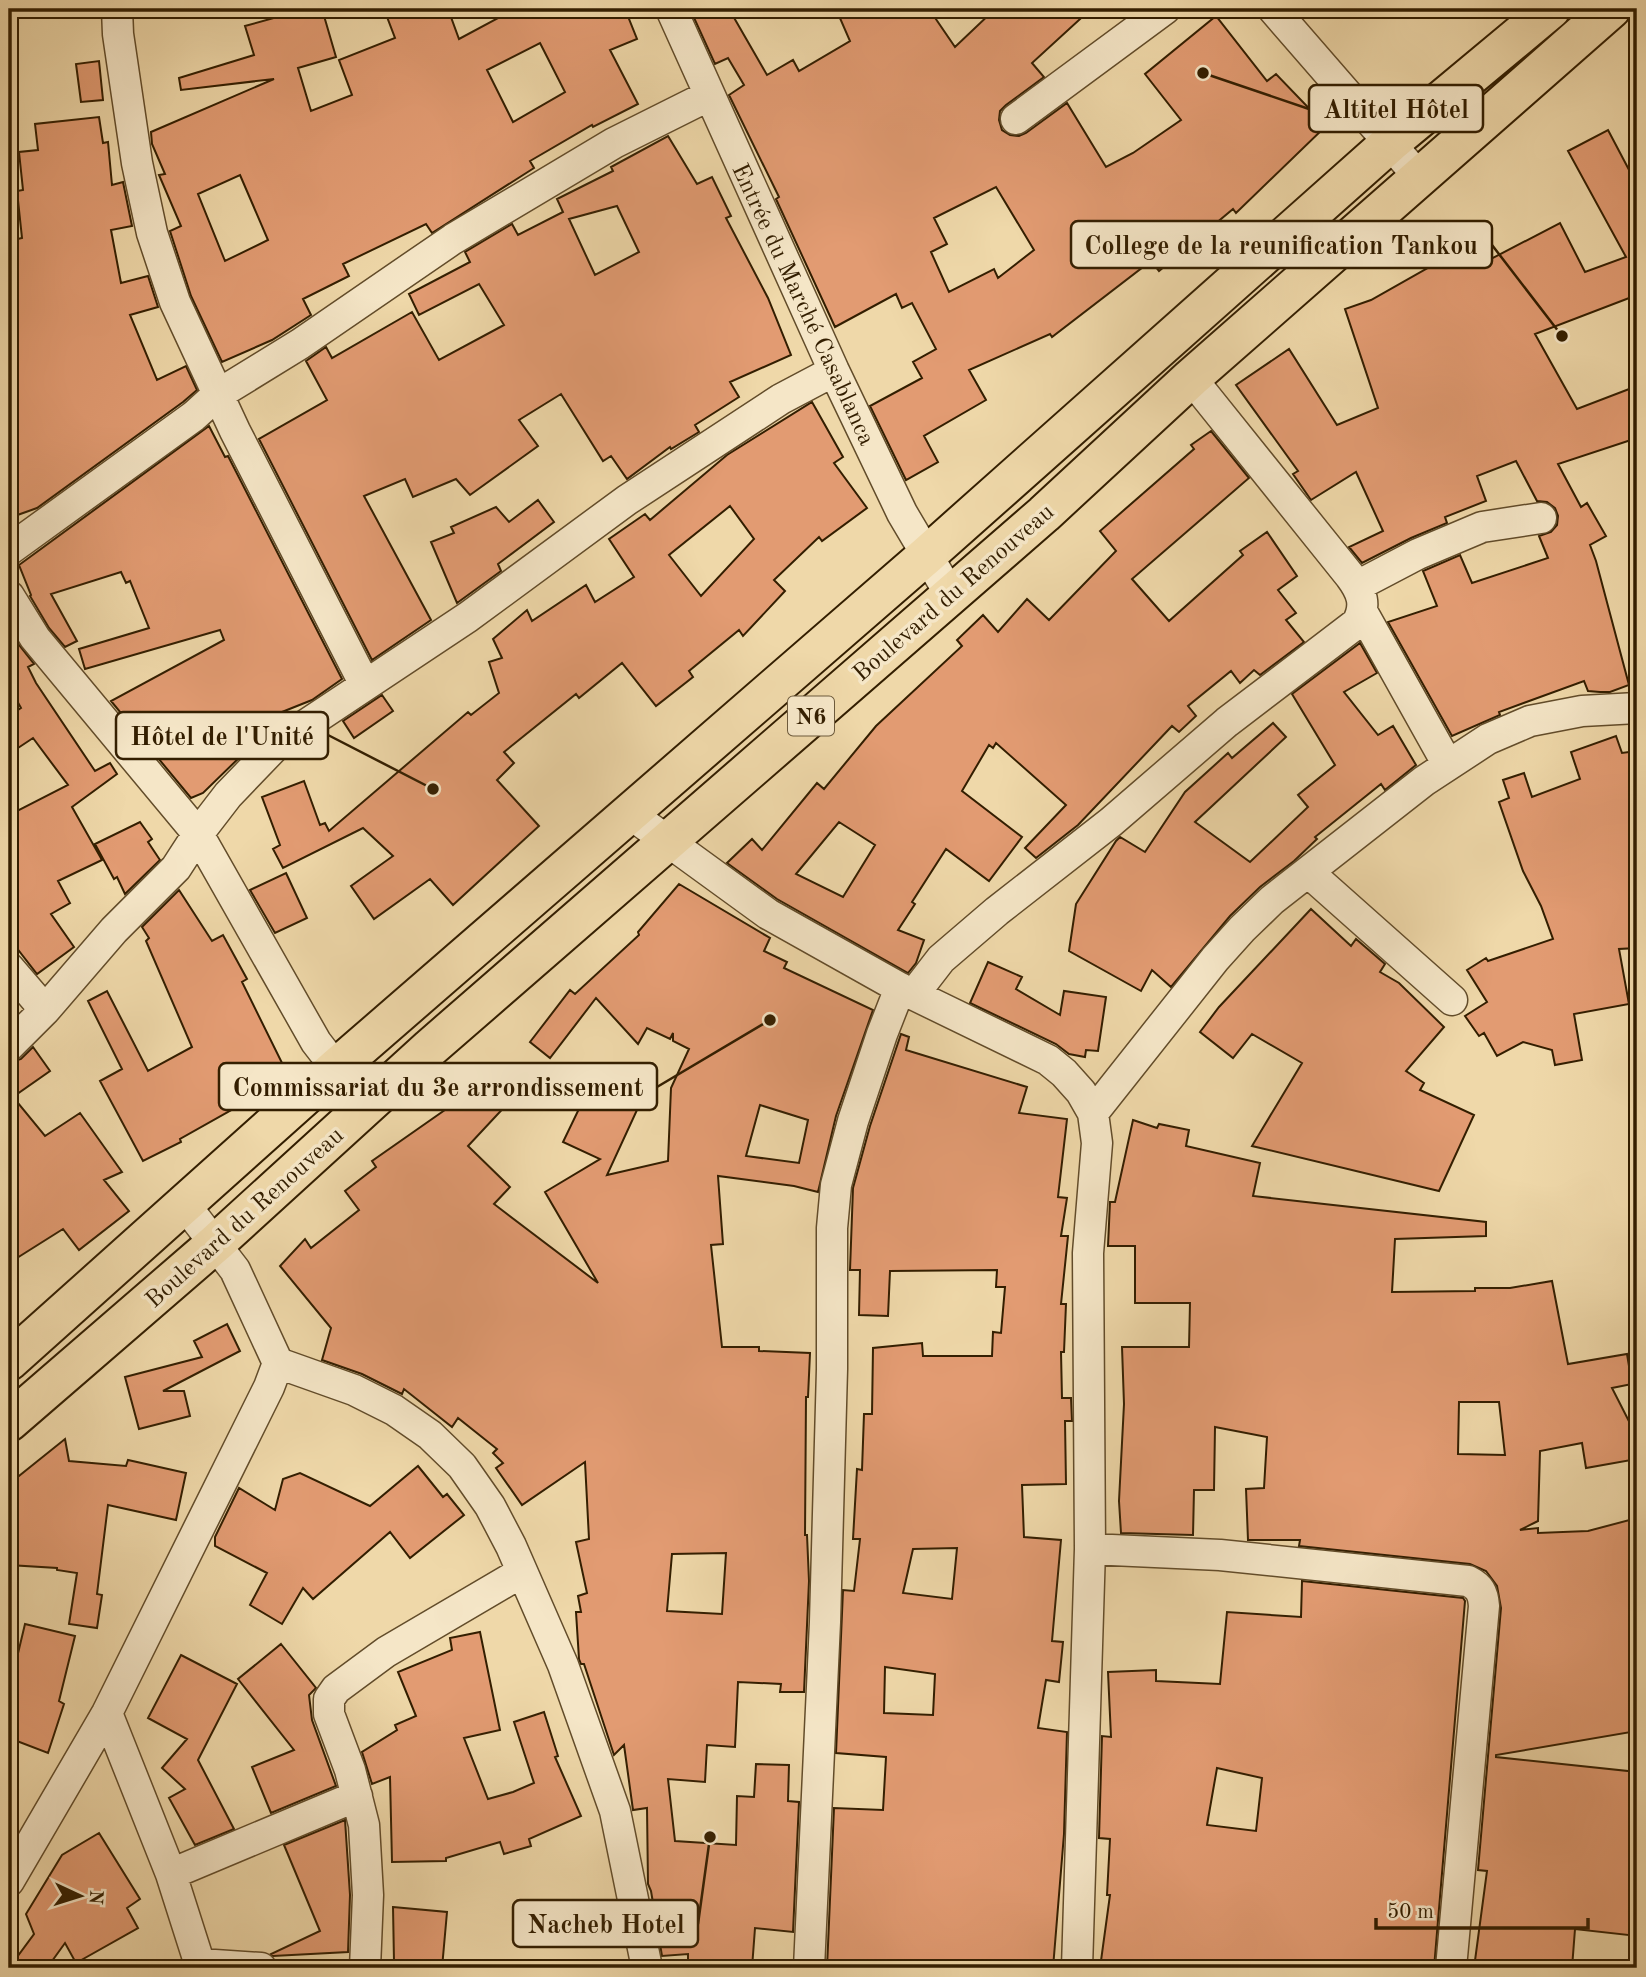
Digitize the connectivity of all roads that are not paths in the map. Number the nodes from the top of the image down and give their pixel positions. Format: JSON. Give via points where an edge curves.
{"nodes":[{"id":1,"x":117,"y":9,"type":"edge"},
{"id":2,"x":671,"y":9,"type":"edge"},
{"id":3,"x":1165,"y":9,"type":"edge"},
{"id":4,"x":1273,"y":9,"type":"edge"},
{"id":5,"x":1551,"y":9,"type":"edge"},
{"id":6,"x":1611,"y":9,"type":"edge"},
{"id":7,"x":708,"y":96,"type":"junction"},
{"id":8,"x":1016,"y":119,"type":"dead end"},
{"id":9,"x":1390,"y":143,"type":"junction"},
{"id":10,"x":1419,"y":177,"type":"junction"},
{"id":11,"x":834,"y":371,"type":"junction"},
{"id":12,"x":1191,"y":378,"type":"junction"},
{"id":13,"x":217,"y":395,"type":"junction"},
{"id":14,"x":1541,"y":518,"type":"dead end"},
{"id":15,"x":9,"y":550,"type":"edge"},
{"id":16,"x":927,"y":555,"type":"junction"},
{"id":17,"x":950,"y":594,"type":"junction"},
{"id":18,"x":9,"y":596,"type":"edge"},
{"id":19,"x":1360,"y":599,"type":"junction"},
{"id":20,"x":365,"y":685,"type":"junction"},
{"id":21,"x":1637,"y":708,"type":"edge"},
{"id":22,"x":1448,"y":765,"type":"junction"},
{"id":23,"x":629,"y":813,"type":"junction"},
{"id":24,"x":198,"y":834,"type":"junction"},
{"id":25,"x":667,"y":842,"type":"junction"},
{"id":26,"x":1308,"y":872,"type":"junction"},
{"id":27,"x":9,"y":968,"type":"edge"},
{"id":28,"x":907,"y":991,"type":"junction"},
{"id":29,"x":1451,"y":1000,"type":"dead end"},
{"id":30,"x":44,"y":1010,"type":"junction"},
{"id":31,"x":9,"y":1046,"type":"edge"},
{"id":32,"x":335,"y":1069,"type":"junction"},
{"id":33,"x":366,"y":1107,"type":"junction"},
{"id":34,"x":1093,"y":1112,"type":"junction"},
{"id":35,"x":185,"y":1205,"type":"junction"},
{"id":36,"x":216,"y":1243,"type":"junction"},
{"id":37,"x":9,"y":1361,"type":"edge"},
{"id":38,"x":278,"y":1363,"type":"junction"},
{"id":39,"x":9,"y":1422,"type":"edge"},
{"id":40,"x":1090,"y":1549,"type":"junction"},
{"id":41,"x":522,"y":1572,"type":"junction"},
{"id":42,"x":107,"y":1713,"type":"junction"},
{"id":43,"x":357,"y":1796,"type":"junction"},
{"id":44,"x":171,"y":1874,"type":"junction"},
{"id":45,"x":9,"y":1881,"type":"edge"},
{"id":46,"x":201,"y":1966,"type":"edge"},
{"id":47,"x":261,"y":1968,"type":"edge"},
{"id":48,"x":365,"y":1968,"type":"edge"},
{"id":49,"x":647,"y":1968,"type":"edge"},
{"id":50,"x":809,"y":1968,"type":"edge"},
{"id":51,"x":1077,"y":1968,"type":"edge"},
{"id":52,"x":1451,"y":1968,"type":"edge"}],
"edges":[{"from":1,"to":13,"type":"street","via":[[137,163],[152,233],[175,302]]},
{"from":2,"to":7,"type":"street","name":"Entrée du Marché Casablanca"},
{"from":3,"to":8,"type":"street"},
{"from":4,"to":9,"type":"street"},
{"from":5,"to":9,"type":"highway","name":"Boulevard du Renouveau","number":"N6"},
{"from":6,"to":10,"type":"highway","name":"Boulevard du Renouveau","number":"N6"},
{"from":7,"to":11,"type":"street","name":"Entrée du Marché Casablanca"},
{"from":7,"to":13,"type":"street","via":[[614,143],[453,239]]},
{"from":9,"to":10,"type":"street"},
{"from":9,"to":16,"type":"highway","name":"Boulevard du Renouveau","number":"N6"},
{"from":10,"to":12,"type":"highway","name":"Boulevard du Renouveau","number":"N6"},
{"from":11,"to":16,"type":"street","name":"Entrée du Marché Casablanca"},
{"from":11,"to":20,"type":"street","via":[[781,399],[627,500],[468,617]]},
{"from":12,"to":17,"type":"highway","name":"Boulevard du Renouveau","number":"N6"},
{"from":12,"to":19,"type":"street"},
{"from":13,"to":15,"type":"street"},
{"from":13,"to":20,"type":"street"},
{"from":14,"to":19,"type":"street","via":[[1482,527],[1418,554]]},
{"from":16,"to":17,"type":"street","name":"Entrée du Marché Casablanca"},
{"from":16,"to":23,"type":"highway","name":"Boulevard du Renouveau","number":"N6"},
{"from":17,"to":25,"type":"highway","name":"Boulevard du Renouveau","number":"N6"},
{"from":18,"to":24,"type":"street","via":[[35,638]]},
{"from":19,"to":22,"type":"street"},
{"from":19,"to":28,"type":"street","via":[[1357,623],[1227,722]]},
{"from":20,"to":24,"type":"street","via":[[277,744]]},
{"from":21,"to":22,"type":"street","via":[[1582,711],[1530,721],[1488,739]]},
{"from":22,"to":26,"type":"street"},
{"from":23,"to":25,"type":"street"},
{"from":23,"to":32,"type":"highway","name":"Boulevard du Renouveau","number":"N6"},
{"from":24,"to":30,"type":"street","via":[[176,868]]},
{"from":24,"to":32,"type":"street"},
{"from":25,"to":28,"type":"street","via":[[768,914]]},
{"from":25,"to":33,"type":"highway","name":"Boulevard du Renouveau","number":"N6"},
{"from":26,"to":29,"type":"street"},
{"from":26,"to":34,"type":"street","via":[[1272,900],[1214,959]]},
{"from":27,"to":30,"type":"street"},
{"from":28,"to":34,"type":"street","via":[[1048,1060],[1081,1091]]},
{"from":28,"to":50,"type":"street","via":[[882,1034],[836,1185],[825,1622]]},
{"from":30,"to":31,"type":"street"},
{"from":32,"to":33,"type":"street"},
{"from":32,"to":35,"type":"highway","name":"Boulevard du Renouveau","number":"N6"},
{"from":33,"to":36,"type":"highway","name":"Boulevard du Renouveau","number":"N6"},
{"from":34,"to":40,"type":"street","via":[[1097,1143],[1088,1253]]},
{"from":35,"to":36,"type":"street"},
{"from":35,"to":37,"type":"highway","name":"Boulevard du Renouveau","number":"N6"},
{"from":36,"to":38,"type":"street","via":[[235,1270]]},
{"from":36,"to":39,"type":"highway","name":"Boulevard du Renouveau","number":"N6"},
{"from":38,"to":41,"type":"street","via":[[354,1390],[430,1435],[462,1466],[490,1506]]},
{"from":38,"to":42,"type":"street"},
{"from":40,"to":51,"type":"street"},
{"from":40,"to":52,"type":"street","via":[[1220,1555],[1477,1585],[1485,1606]]},
{"from":41,"to":43,"type":"street","via":[[335,1689],[329,1699],[329,1714]]},
{"from":41,"to":49,"type":"street","via":[[564,1665],[615,1811]]},
{"from":42,"to":44,"type":"street"},
{"from":42,"to":45,"type":"street"},
{"from":43,"to":44,"type":"street"},
{"from":43,"to":48,"type":"street","via":[[364,1825],[368,1895]]},
{"from":44,"to":46,"type":"street"},
{"from":46,"to":47,"type":"street"}]}
